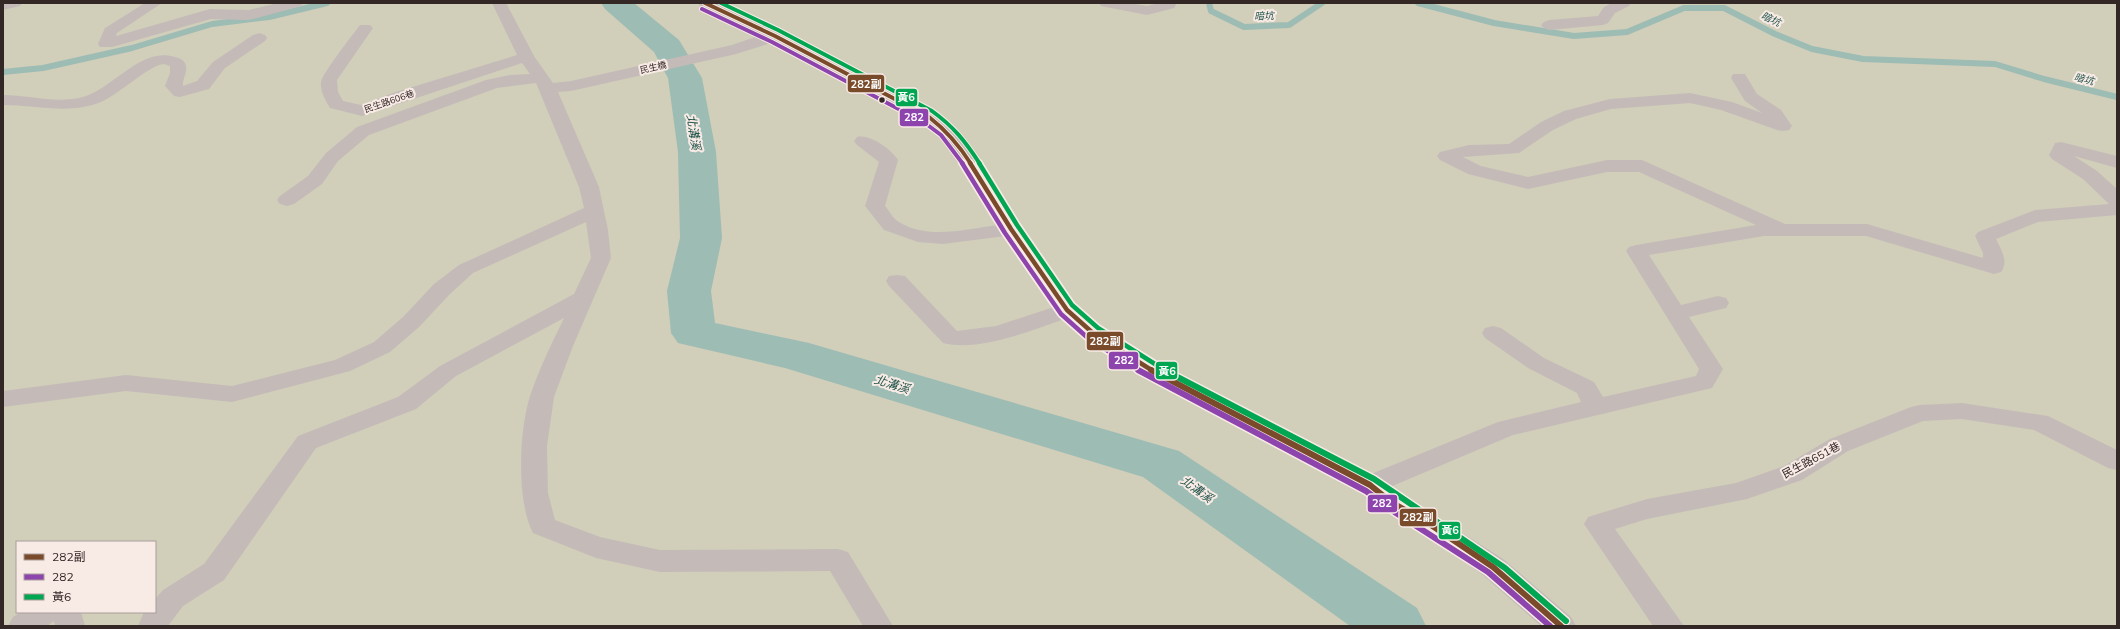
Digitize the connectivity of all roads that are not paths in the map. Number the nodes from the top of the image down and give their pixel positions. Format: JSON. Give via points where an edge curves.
{"nodes":[{"id":1,"x":15,"y":3,"type":"edge"},
{"id":2,"x":155,"y":3,"type":"edge"},
{"id":3,"x":296,"y":3,"type":"edge"},
{"id":4,"x":499,"y":3,"type":"edge"},
{"id":5,"x":705,"y":3,"type":"edge"},
{"id":6,"x":1106,"y":3,"type":"edge"},
{"id":7,"x":1624,"y":3,"type":"edge"},
{"id":8,"x":1169,"y":5,"type":"dead end"},
{"id":9,"x":3,"y":6,"type":"edge"},
{"id":10,"x":264,"y":8,"type":"edge"},
{"id":11,"x":1549,"y":25,"type":"dead end"},
{"id":12,"x":365,"y":28,"type":"dead end"},
{"id":13,"x":775,"y":36,"type":"junction"},
{"id":14,"x":259,"y":38,"type":"dead end"},
{"id":15,"x":526,"y":57,"type":"junction"},
{"id":16,"x":1739,"y":78,"type":"dead end"},
{"id":17,"x":552,"y":84,"type":"junction"},
{"id":18,"x":3,"y":100,"type":"edge"},
{"id":19,"x":863,"y":141,"type":"dead end"},
{"id":20,"x":2117,"y":162,"type":"edge"},
{"id":21,"x":287,"y":200,"type":"dead end"},
{"id":22,"x":2117,"y":201,"type":"edge"},
{"id":23,"x":2117,"y":209,"type":"edge"},
{"id":24,"x":594,"y":211,"type":"junction"},
{"id":25,"x":1011,"y":229,"type":"junction"},
{"id":26,"x":1783,"y":230,"type":"junction"},
{"id":27,"x":897,"y":281,"type":"dead end"},
{"id":28,"x":585,"y":297,"type":"junction"},
{"id":29,"x":1718,"y":303,"type":"dead end"},
{"id":30,"x":1067,"y":310,"type":"junction"},
{"id":31,"x":1674,"y":313,"type":"junction"},
{"id":32,"x":1493,"y":332,"type":"dead end"},
{"id":33,"x":3,"y":399,"type":"edge"},
{"id":34,"x":1596,"y":408,"type":"junction"},
{"id":35,"x":2117,"y":461,"type":"edge"},
{"id":36,"x":1370,"y":485,"type":"junction"},
{"id":37,"x":43,"y":613,"type":"edge"},
{"id":38,"x":67,"y":613,"type":"edge"},
{"id":39,"x":22,"y":626,"type":"edge"},
{"id":40,"x":70,"y":626,"type":"edge"},
{"id":41,"x":153,"y":626,"type":"edge"},
{"id":42,"x":878,"y":626,"type":"edge"},
{"id":43,"x":1561,"y":626,"type":"edge"},
{"id":44,"x":1669,"y":626,"type":"edge"}],
"edges":[{"from":1,"to":9,"type":"street"},
{"from":2,"to":10,"type":"street","via":[[110,31],[106,44],[210,14],[249,15]]},
{"from":3,"to":10,"type":"street"},
{"from":4,"to":15,"type":"street"},
{"from":5,"to":13,"type":"street"},
{"from":6,"to":8,"type":"street","via":[[1147,11]]},
{"from":7,"to":11,"type":"street","via":[[1609,10],[1603,20]]},
{"from":12,"to":15,"type":"street","name":"民生路606巷","via":[[329,80],[330,92],[336,104],[362,111]]},
{"from":13,"to":17,"type":"street","name":"民生橋","via":[[736,49]]},
{"from":13,"to":25,"type":"street","via":[[929,117],[946,130],[959,145]]},
{"from":14,"to":18,"type":"street","via":[[219,65],[203,85],[180,92],[173,86],[178,64],[172,60],[153,60],[140,67],[116,87],[74,106]]},
{"from":15,"to":17,"type":"street"},
{"from":16,"to":26,"type":"street","via":[[1750,97],[1775,114],[1783,126],[1726,106],[1690,98],[1610,104],[1570,115],[1547,126],[1513,149],[1469,150],[1446,156],[1475,170],[1528,183],[1607,166],[1642,166]]},
{"from":17,"to":21,"type":"street","name":"民生橋","via":[[510,80],[492,84],[363,131],[332,157],[315,180]]},
{"from":17,"to":24,"type":"street","via":[[589,186]]},
{"from":19,"to":25,"type":"street","via":[[889,160],[875,206],[891,226],[918,236],[943,238]]},
{"from":20,"to":22,"type":"street","via":[[2061,147],[2058,155],[2082,168],[2108,188]]},
{"from":23,"to":26,"type":"street","via":[[2035,216],[1985,236],[1993,253],[1994,268],[1867,230]]},
{"from":24,"to":28,"type":"street","via":[[601,258]]},
{"from":24,"to":33,"type":"street","via":[[466,270],[442,289],[382,347],[342,366],[232,394],[126,384]]},
{"from":25,"to":30,"type":"street"},
{"from":26,"to":31,"type":"street","via":[[1764,230],[1636,251]]},
{"from":27,"to":30,"type":"street","via":[[951,338],[975,338],[1003,332]]},
{"from":28,"to":41,"type":"street","via":[[448,371],[407,403],[308,442],[214,572],[173,598],[154,621]]},
{"from":28,"to":42,"type":"street","via":[[542,397],[534,446],[534,493],[543,526],[596,547],[660,561],[838,560]]},
{"from":29,"to":31,"type":"street"},
{"from":30,"to":36,"type":"street","via":[[1094,334],[1160,375]]},
{"from":31,"to":34,"type":"street","via":[[1711,369],[1704,382]]},
{"from":32,"to":34,"type":"street","via":[[1536,362],[1586,388]]},
{"from":34,"to":36,"type":"street","via":[[1507,428]]},
{"from":35,"to":44,"type":"street","name":"民生路651巷","via":[[2039,422],[1962,411],[1920,413],[1838,445],[1792,473],[1745,489],[1647,509],[1597,524]]},
{"from":36,"to":43,"type":"street","via":[[1391,502],[1431,525],[1493,567]]},
{"from":37,"to":39,"type":"street"},
{"from":38,"to":40,"type":"street"}]}
